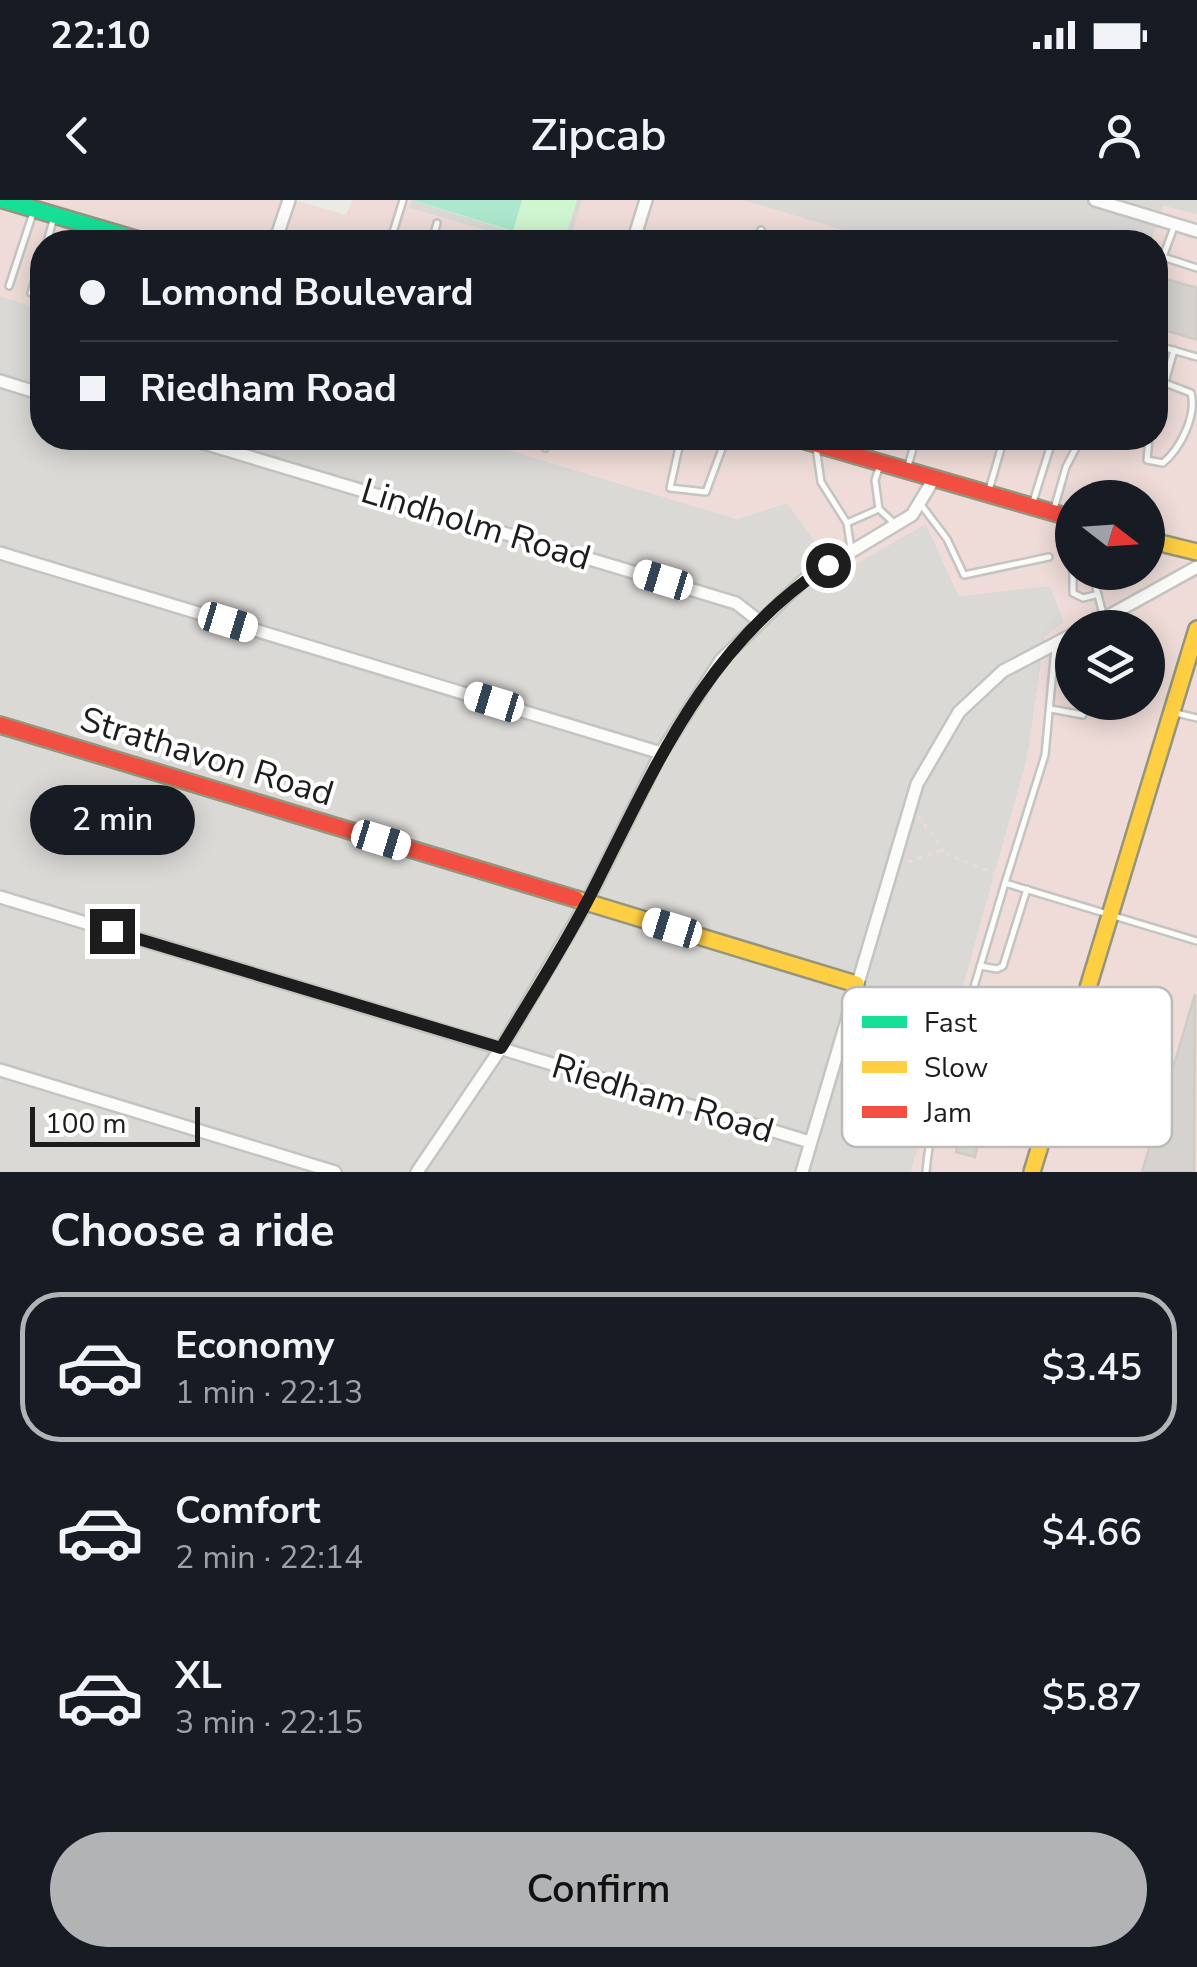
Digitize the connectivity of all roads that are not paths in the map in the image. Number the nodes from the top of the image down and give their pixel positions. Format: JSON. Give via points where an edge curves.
{"nodes":[{"id":1,"x":3,"y":200,"type":"edge"},
{"id":2,"x":289,"y":200,"type":"edge"},
{"id":3,"x":403,"y":200,"type":"edge"},
{"id":4,"x":646,"y":200,"type":"edge"},
{"id":5,"x":1095,"y":200,"type":"edge"},
{"id":6,"x":34,"y":209,"type":"junction"},
{"id":7,"x":55,"y":215,"type":"junction"},
{"id":8,"x":437,"y":223,"type":"dead end"},
{"id":9,"x":1174,"y":224,"type":"junction"},
{"id":10,"x":50,"y":230,"type":"edge"},
{"id":11,"x":85,"y":230,"type":"edge"},
{"id":12,"x":279,"y":230,"type":"edge"},
{"id":13,"x":394,"y":230,"type":"edge"},
{"id":14,"x":435,"y":230,"type":"edge"},
{"id":15,"x":637,"y":230,"type":"edge"},
{"id":16,"x":1197,"y":231,"type":"edge"},
{"id":17,"x":1168,"y":242,"type":"edge"},
{"id":18,"x":1168,"y":259,"type":"edge"},
{"id":19,"x":1197,"y":268,"type":"edge"},
{"id":20,"x":9,"y":286,"type":"dead end"},
{"id":21,"x":1168,"y":348,"type":"edge"},
{"id":22,"x":1174,"y":350,"type":"junction"},
{"id":23,"x":1197,"y":357,"type":"edge"},
{"id":24,"x":1168,"y":372,"type":"edge"},
{"id":25,"x":0,"y":381,"type":"edge"},
{"id":26,"x":1168,"y":384,"type":"edge"},
{"id":27,"x":30,"y":390,"type":"edge"},
{"id":28,"x":227,"y":450,"type":"edge"},
{"id":29,"x":679,"y":450,"type":"edge"},
{"id":30,"x":722,"y":450,"type":"edge"},
{"id":31,"x":825,"y":450,"type":"edge"},
{"id":32,"x":846,"y":450,"type":"edge"},
{"id":33,"x":913,"y":450,"type":"edge"},
{"id":34,"x":1000,"y":450,"type":"edge"},
{"id":35,"x":1048,"y":450,"type":"edge"},
{"id":36,"x":1075,"y":450,"type":"edge"},
{"id":37,"x":1148,"y":450,"type":"edge"},
{"id":38,"x":881,"y":462,"type":"junction"},
{"id":39,"x":907,"y":469,"type":"junction"},
{"id":40,"x":935,"y":477,"type":"junction"},
{"id":41,"x":988,"y":492,"type":"junction"},
{"id":42,"x":922,"y":506,"type":"junction"},
{"id":43,"x":1032,"y":506,"type":"junction"},
{"id":44,"x":879,"y":509,"type":"junction"},
{"id":45,"x":1054,"y":512,"type":"joint"},
{"id":46,"x":847,"y":523,"type":"junction"},
{"id":47,"x":896,"y":525,"type":"junction"},
{"id":48,"x":1165,"y":544,"type":"edge"},
{"id":49,"x":851,"y":549,"type":"junction"},
{"id":50,"x":1197,"y":552,"type":"edge"},
{"id":51,"x":0,"y":553,"type":"edge"},
{"id":52,"x":1050,"y":557,"type":"dead end"},
{"id":53,"x":1197,"y":567,"type":"edge"},
{"id":54,"x":1073,"y":590,"type":"edge"},
{"id":55,"x":1095,"y":590,"type":"edge"},
{"id":56,"x":1096,"y":595,"type":"junction"},
{"id":57,"x":1101,"y":610,"type":"edge"},
{"id":58,"x":1119,"y":610,"type":"edge"},
{"id":59,"x":759,"y":621,"type":"junction"},
{"id":60,"x":1197,"y":629,"type":"edge"},
{"id":61,"x":1055,"y":644,"type":"edge"},
{"id":62,"x":1055,"y":672,"type":"edge"},
{"id":63,"x":1051,"y":709,"type":"junction"},
{"id":64,"x":1055,"y":710,"type":"edge"},
{"id":65,"x":1171,"y":712,"type":"junction"},
{"id":66,"x":1197,"y":718,"type":"edge"},
{"id":67,"x":0,"y":725,"type":"edge"},
{"id":68,"x":661,"y":753,"type":"junction"},
{"id":69,"x":1004,"y":883,"type":"junction"},
{"id":70,"x":1027,"y":890,"type":"junction"},
{"id":71,"x":0,"y":898,"type":"edge"},
{"id":72,"x":587,"y":902,"type":"junction"},
{"id":73,"x":1110,"y":913,"type":"junction"},
{"id":74,"x":1197,"y":941,"type":"edge"},
{"id":75,"x":980,"y":966,"type":"junction"},
{"id":76,"x":856,"y":984,"type":"junction"},
{"id":77,"x":855,"y":987,"type":"edge"},
{"id":78,"x":975,"y":987,"type":"edge"},
{"id":79,"x":1088,"y":987,"type":"edge"},
{"id":80,"x":842,"y":1032,"type":"edge"},
{"id":81,"x":501,"y":1048,"type":"junction"},
{"id":82,"x":0,"y":1070,"type":"edge"},
{"id":83,"x":810,"y":1142,"type":"junction"},
{"id":84,"x":932,"y":1147,"type":"edge"},
{"id":85,"x":1040,"y":1147,"type":"edge"},
{"id":86,"x":334,"y":1172,"type":"edge"},
{"id":87,"x":417,"y":1172,"type":"edge"},
{"id":88,"x":802,"y":1172,"type":"edge"},
{"id":89,"x":926,"y":1172,"type":"edge"},
{"id":90,"x":1032,"y":1172,"type":"edge"}],
"edges":[{"from":1,"to":6,"type":"main road"},
{"from":2,"to":12,"type":"street"},
{"from":3,"to":13,"type":"lane"},
{"from":4,"to":15,"type":"street"},
{"from":5,"to":9,"type":"street"},
{"from":6,"to":7,"type":"main road"},
{"from":6,"to":20,"type":"lane"},
{"from":7,"to":10,"type":"lane"},
{"from":7,"to":11,"type":"main road"},
{"from":8,"to":14,"type":"lane"},
{"from":9,"to":16,"type":"street"},
{"from":9,"to":17,"type":"lane"},
{"from":18,"to":19,"type":"lane"},
{"from":21,"to":22,"type":"lane"},
{"from":22,"to":23,"type":"lane"},
{"from":22,"to":24,"type":"lane"},
{"from":25,"to":27,"type":"street"},
{"from":26,"to":37,"type":"lane","via":[[1191,393],[1188,427],[1163,463],[1147,460]]},
{"from":28,"to":59,"type":"street","name":"Lindholm Road","via":[[736,602]]},
{"from":29,"to":30,"type":"lane","via":[[670,488],[706,492]]},
{"from":31,"to":46,"type":"lane","via":[[821,482]]},
{"from":32,"to":38,"type":"main road"},
{"from":33,"to":39,"type":"lane"},
{"from":34,"to":41,"type":"lane"},
{"from":35,"to":43,"type":"lane"},
{"from":36,"to":45,"type":"lane"},
{"from":38,"to":39,"type":"main road"},
{"from":38,"to":44,"type":"lane","via":[[875,480]]},
{"from":39,"to":40,"type":"main road"},
{"from":40,"to":41,"type":"main road"},
{"from":40,"to":42,"type":"street"},
{"from":41,"to":43,"type":"main road"},
{"from":42,"to":47,"type":"street"},
{"from":42,"to":52,"type":"lane","via":[[964,575]]},
{"from":43,"to":45,"type":"main road"},
{"from":44,"to":46,"type":"lane"},
{"from":44,"to":47,"type":"lane"},
{"from":46,"to":49,"type":"lane"},
{"from":47,"to":49,"type":"street"},
{"from":48,"to":50,"type":"main road"},
{"from":49,"to":59,"type":"street"},
{"from":51,"to":68,"type":"street"},
{"from":53,"to":58,"type":"street"},
{"from":54,"to":56,"type":"lane","via":[[1083,598]]},
{"from":55,"to":56,"type":"lane"},
{"from":56,"to":57,"type":"lane"},
{"from":59,"to":68,"type":"street","via":[[721,660]]},
{"from":60,"to":65,"type":"main road"},
{"from":61,"to":76,"type":"street","via":[[1003,672],[959,712],[936,747],[916,784]]},
{"from":62,"to":63,"type":"lane"},
{"from":63,"to":64,"type":"lane"},
{"from":63,"to":69,"type":"lane","via":[[1045,754]]},
{"from":65,"to":66,"type":"lane"},
{"from":65,"to":73,"type":"main road"},
{"from":67,"to":72,"type":"main road","name":"Strathavon Road"},
{"from":68,"to":72,"type":"street"},
{"from":69,"to":70,"type":"lane"},
{"from":69,"to":75,"type":"lane"},
{"from":70,"to":73,"type":"lane"},
{"from":70,"to":75,"type":"lane","via":[[1003,966]]},
{"from":71,"to":81,"type":"street","name":"Riedham Road"},
{"from":72,"to":76,"type":"main road","name":"Strathavon Road"},
{"from":72,"to":81,"type":"street"},
{"from":73,"to":74,"type":"lane"},
{"from":73,"to":79,"type":"main road"},
{"from":75,"to":78,"type":"lane"},
{"from":76,"to":77,"type":"street"},
{"from":80,"to":83,"type":"street"},
{"from":81,"to":83,"type":"street","name":"Riedham Road"},
{"from":81,"to":87,"type":"street"},
{"from":82,"to":86,"type":"street"},
{"from":83,"to":88,"type":"street"},
{"from":84,"to":89,"type":"lane"},
{"from":85,"to":90,"type":"main road"}]}
